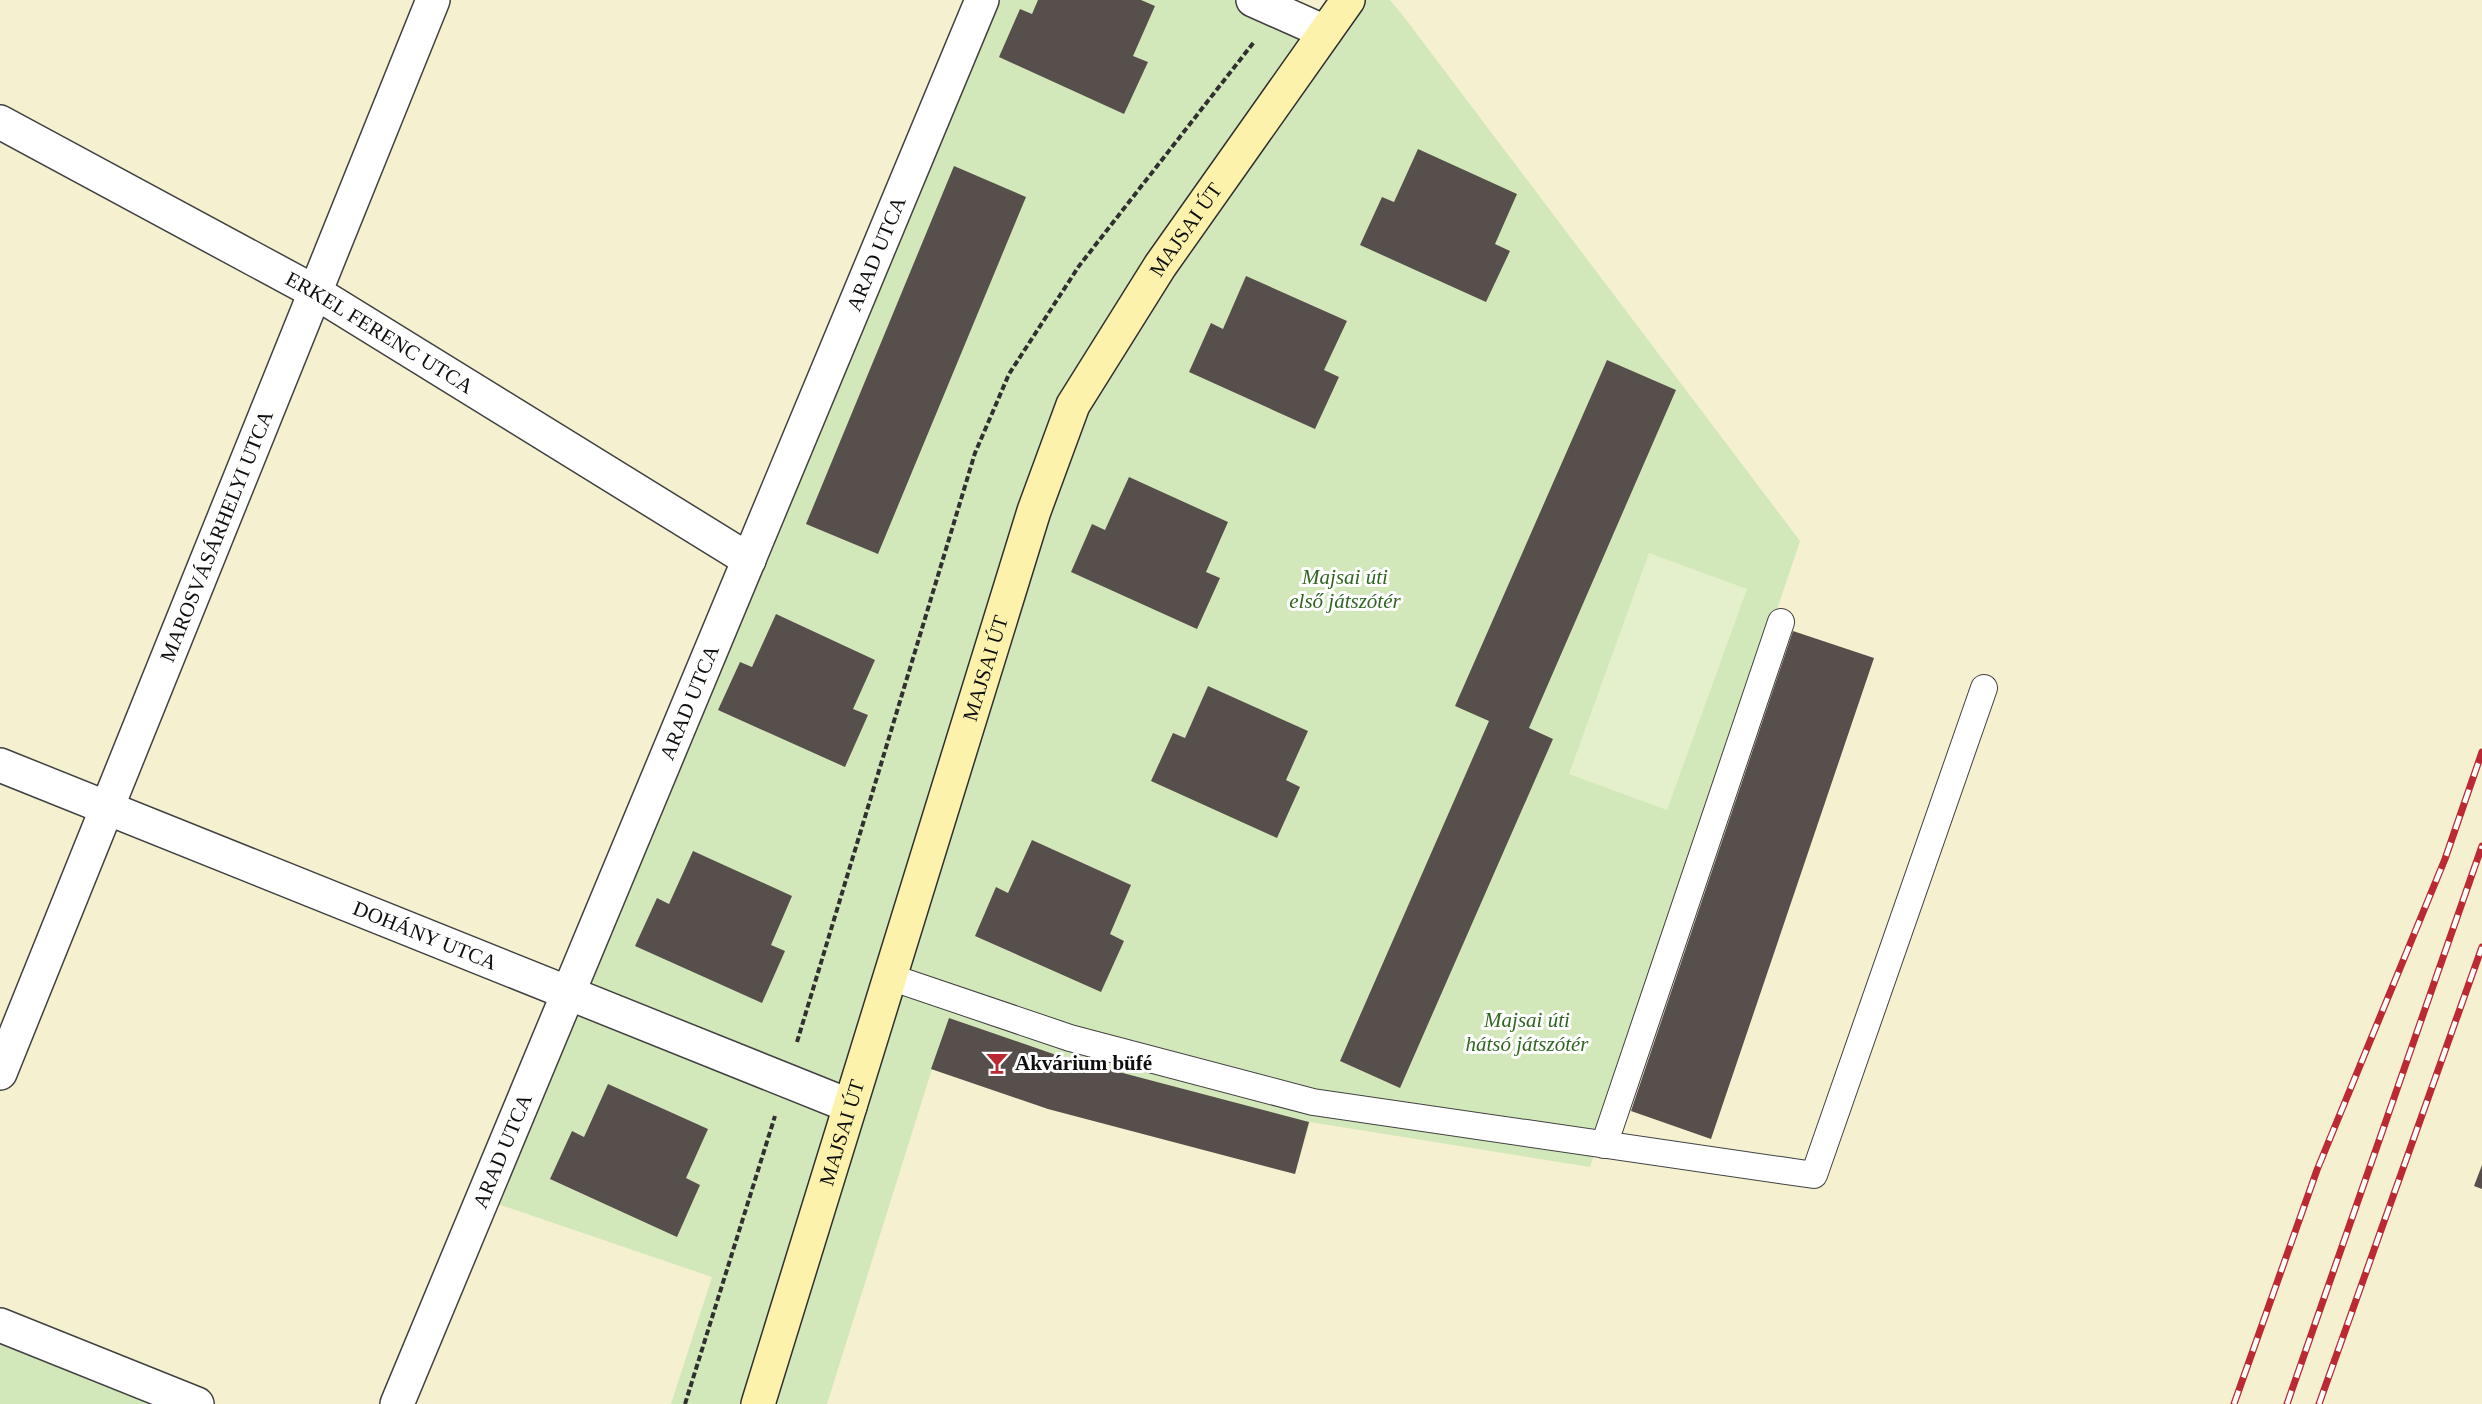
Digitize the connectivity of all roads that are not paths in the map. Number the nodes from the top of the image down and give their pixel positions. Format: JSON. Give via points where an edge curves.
{"nodes":[{"id":1,"x":433,"y":0,"type":"edge"},
{"id":2,"x":982,"y":0,"type":"edge"},
{"id":3,"x":1253,"y":0,"type":"edge"},
{"id":4,"x":1348,"y":0,"type":"edge"},
{"id":5,"x":1324,"y":32,"type":"junction"},
{"id":6,"x":0,"y":122,"type":"edge"},
{"id":7,"x":315,"y":292,"type":"junction"},
{"id":8,"x":749,"y":560,"type":"junction"},
{"id":9,"x":1781,"y":622,"type":"dead end"},
{"id":10,"x":1984,"y":688,"type":"dead end"},
{"id":11,"x":0,"y":765,"type":"edge"},
{"id":12,"x":107,"y":808,"type":"junction"},
{"id":13,"x":890,"y":977,"type":"junction"},
{"id":14,"x":568,"y":993,"type":"junction"},
{"id":15,"x":0,"y":1073,"type":"edge"},
{"id":16,"x":850,"y":1106,"type":"junction"},
{"id":17,"x":1604,"y":1144,"type":"junction"},
{"id":18,"x":0,"y":1325,"type":"edge"},
{"id":19,"x":197,"y":1404,"type":"edge"},
{"id":20,"x":397,"y":1404,"type":"edge"},
{"id":21,"x":758,"y":1404,"type":"edge"}],
"edges":[{"from":1,"to":7,"type":"street","name":"MAROSVÁSÁRHELYI UTCA"},
{"from":2,"to":8,"type":"street","name":"ARAD UTCA"},
{"from":3,"to":5,"type":"street"},
{"from":4,"to":5,"type":"main road","name":"MAJSAI ÚT"},
{"from":5,"to":13,"type":"main road","name":"MAJSAI ÚT","via":[[1160,266],[1073,405],[1034,511]]},
{"from":6,"to":7,"type":"street","name":"ERKEL FERENC UTCA"},
{"from":7,"to":8,"type":"street","name":"ERKEL FERENC UTCA"},
{"from":7,"to":12,"type":"street","name":"MAROSVÁSÁRHELYI UTCA"},
{"from":8,"to":14,"type":"street","name":"ARAD UTCA"},
{"from":9,"to":17,"type":"lane"},
{"from":10,"to":17,"type":"lane","via":[[1814,1175]]},
{"from":11,"to":12,"type":"street","name":"DOHÁNY UTCA"},
{"from":12,"to":14,"type":"street","name":"DOHÁNY UTCA"},
{"from":12,"to":15,"type":"street","name":"MAROSVÁSÁRHELYI UTCA"},
{"from":13,"to":16,"type":"main road","name":"MAJSAI ÚT"},
{"from":13,"to":17,"type":"lane","via":[[1071,1038],[1313,1102]]},
{"from":14,"to":16,"type":"street","name":"DOHÁNY UTCA"},
{"from":14,"to":20,"type":"street","name":"ARAD UTCA"},
{"from":16,"to":21,"type":"main road","name":"MAJSAI ÚT"},
{"from":18,"to":19,"type":"street"}]}
